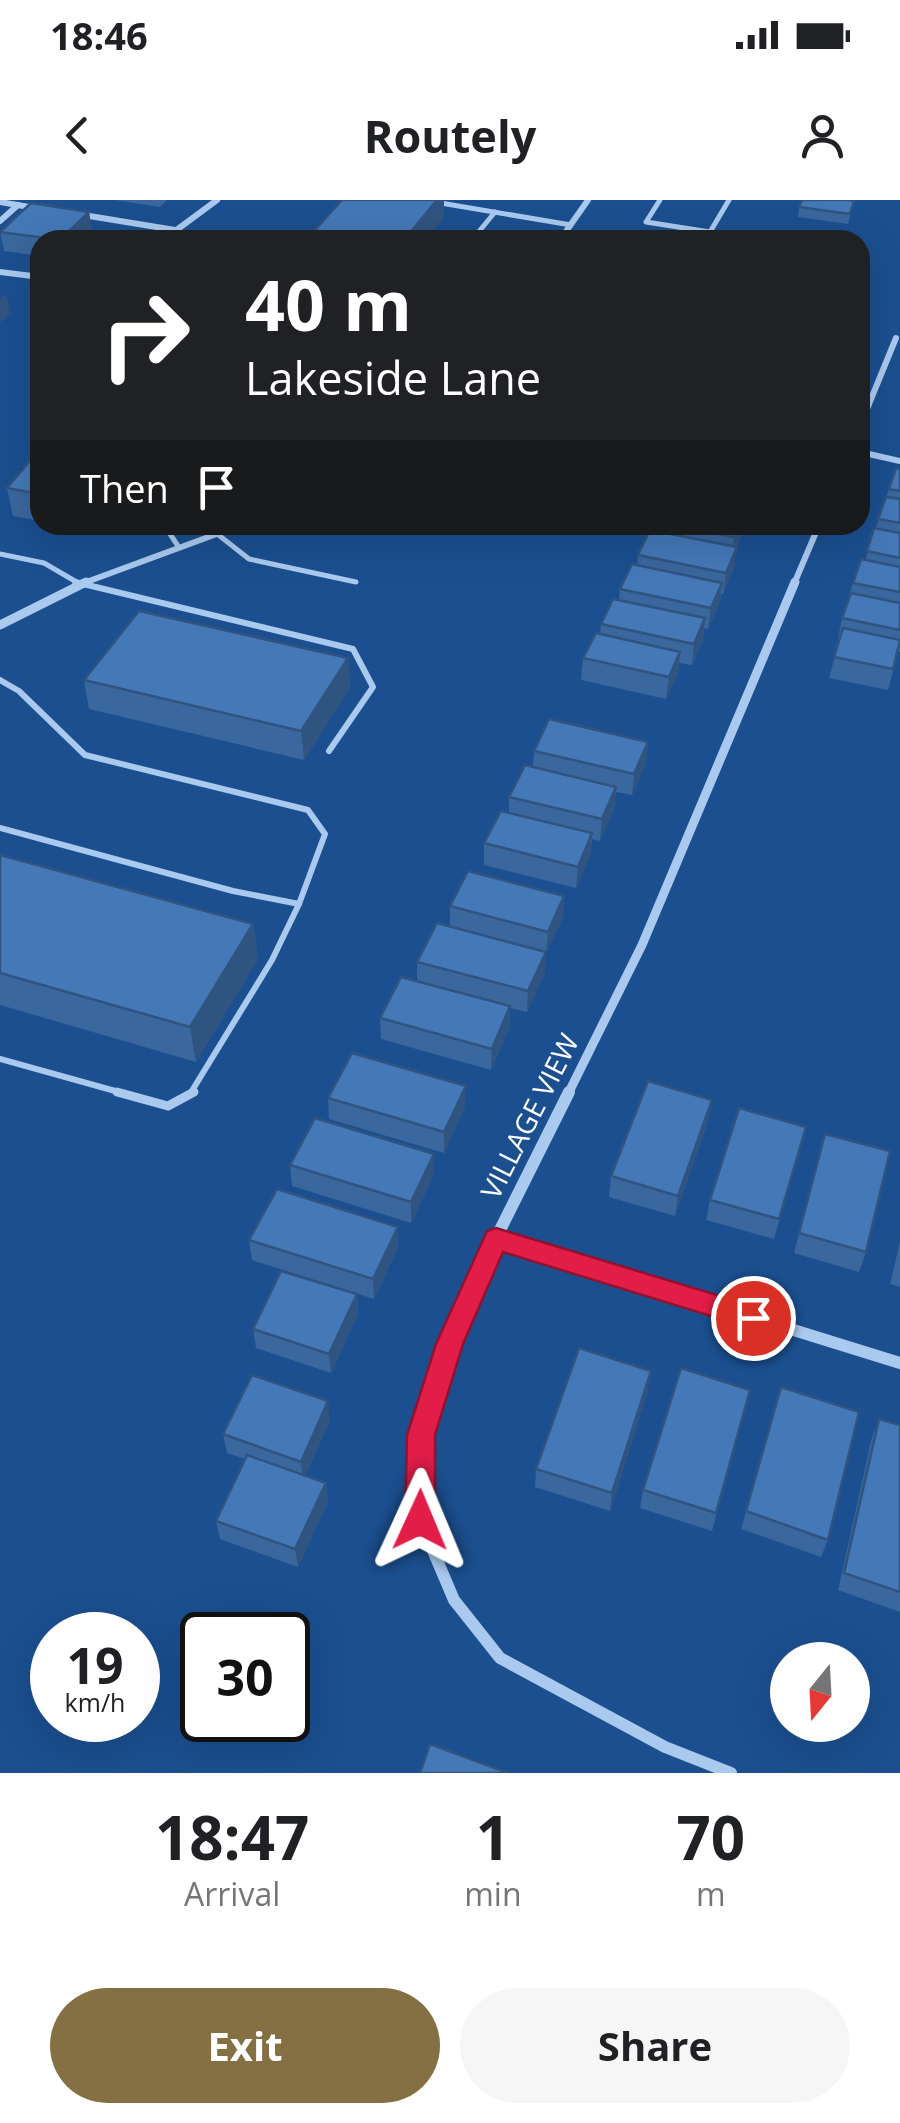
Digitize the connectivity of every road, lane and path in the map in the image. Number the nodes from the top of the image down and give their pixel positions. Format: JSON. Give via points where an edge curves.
{"nodes":[{"id":1,"x":217,"y":200,"type":"edge"},
{"id":2,"x":423,"y":200,"type":"edge"},
{"id":3,"x":588,"y":200,"type":"edge"},
{"id":4,"x":660,"y":200,"type":"edge"},
{"id":5,"x":729,"y":200,"type":"edge"},
{"id":6,"x":0,"y":202,"type":"edge"},
{"id":7,"x":18,"y":205,"type":"junction"},
{"id":8,"x":54,"y":211,"type":"edge"},
{"id":9,"x":494,"y":212,"type":"junction"},
{"id":10,"x":71,"y":214,"type":"edge"},
{"id":11,"x":0,"y":221,"type":"edge"},
{"id":12,"x":570,"y":225,"type":"junction"},
{"id":13,"x":175,"y":230,"type":"joint"},
{"id":14,"x":480,"y":230,"type":"edge"},
{"id":15,"x":567,"y":230,"type":"edge"},
{"id":16,"x":697,"y":230,"type":"edge"},
{"id":17,"x":711,"y":230,"type":"edge"},
{"id":18,"x":0,"y":272,"type":"edge"},
{"id":19,"x":30,"y":276,"type":"edge"},
{"id":20,"x":896,"y":338,"type":"dead end"},
{"id":21,"x":870,"y":402,"type":"edge"},
{"id":22,"x":870,"y":454,"type":"edge"},
{"id":23,"x":900,"y":461,"type":"edge"},
{"id":24,"x":171,"y":535,"type":"edge"},
{"id":25,"x":213,"y":535,"type":"edge"},
{"id":26,"x":217,"y":535,"type":"edge"},
{"id":27,"x":815,"y":535,"type":"edge"},
{"id":28,"x":178,"y":546,"type":"junction"},
{"id":29,"x":0,"y":554,"type":"edge"},
{"id":30,"x":356,"y":582,"type":"dead end"},
{"id":31,"x":80,"y":584,"type":"junction"},
{"id":32,"x":0,"y":625,"type":"edge"},
{"id":33,"x":0,"y":680,"type":"edge"},
{"id":34,"x":329,"y":751,"type":"dead end"},
{"id":35,"x":0,"y":828,"type":"edge"},
{"id":36,"x":300,"y":904,"type":"junction"},
{"id":37,"x":0,"y":1059,"type":"edge"},
{"id":38,"x":496,"y":1238,"type":"junction"},
{"id":39,"x":900,"y":1363,"type":"edge"},
{"id":40,"x":732,"y":1773,"type":"edge"}],
"edges":[{"from":1,"to":13,"type":"street"},
{"from":2,"to":9,"type":"lane"},
{"from":3,"to":12,"type":"street"},
{"from":4,"to":16,"type":"lane","via":[[646,222]]},
{"from":5,"to":17,"type":"lane"},
{"from":6,"to":7,"type":"street"},
{"from":7,"to":8,"type":"street"},
{"from":7,"to":11,"type":"street"},
{"from":9,"to":12,"type":"lane"},
{"from":9,"to":14,"type":"lane"},
{"from":10,"to":13,"type":"street"},
{"from":12,"to":15,"type":"street"},
{"from":18,"to":19,"type":"street"},
{"from":20,"to":21,"type":"street"},
{"from":22,"to":23,"type":"street"},
{"from":24,"to":28,"type":"lane"},
{"from":25,"to":28,"type":"street"},
{"from":26,"to":30,"type":"lane","via":[[249,559]]},
{"from":27,"to":38,"type":"street","name":"VILLAGE VIEW","via":[[642,945]]},
{"from":28,"to":31,"type":"street"},
{"from":29,"to":31,"type":"lane","via":[[44,563]]},
{"from":31,"to":32,"type":"street"},
{"from":31,"to":34,"type":"lane","via":[[353,649],[373,687]]},
{"from":33,"to":36,"type":"lane","via":[[84,755],[308,810],[325,834]]},
{"from":35,"to":36,"type":"lane"},
{"from":36,"to":37,"type":"lane","via":[[194,1093],[168,1106]]},
{"from":38,"to":39,"type":"street"},
{"from":38,"to":40,"type":"street","name":"VILLAGE VIEW","via":[[450,1344],[421,1435],[420,1520],[454,1600],[500,1658],[664,1747]]}]}
